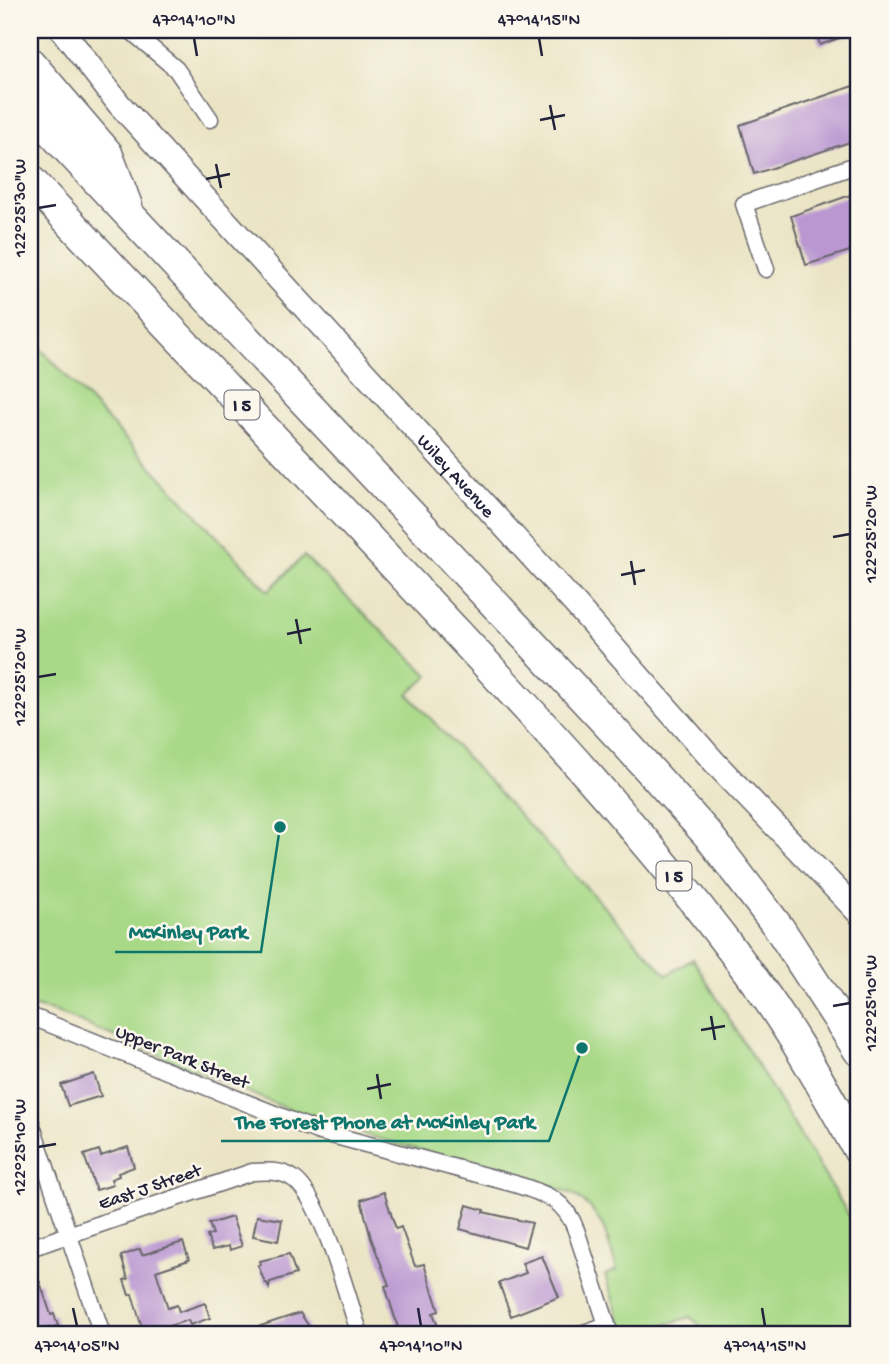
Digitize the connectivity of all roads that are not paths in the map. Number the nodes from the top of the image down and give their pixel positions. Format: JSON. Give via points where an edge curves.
{"nodes":[{"id":1,"x":62,"y":30,"type":"edge"},
{"id":2,"x":130,"y":30,"type":"edge"},
{"id":3,"x":30,"y":62,"type":"edge"},
{"id":4,"x":30,"y":109,"type":"edge"},
{"id":5,"x":209,"y":119,"type":"dead end"},
{"id":6,"x":30,"y":140,"type":"edge"},
{"id":7,"x":79,"y":163,"type":"junction"},
{"id":8,"x":859,"y":164,"type":"edge"},
{"id":9,"x":30,"y":180,"type":"edge"},
{"id":10,"x":30,"y":205,"type":"edge"},
{"id":11,"x":132,"y":220,"type":"junction"},
{"id":12,"x":766,"y":269,"type":"dead end"},
{"id":13,"x":454,"y":629,"type":"junction"},
{"id":14,"x":859,"y":913,"type":"edge"},
{"id":15,"x":30,"y":1016,"type":"edge"},
{"id":16,"x":859,"y":1051,"type":"edge"},
{"id":17,"x":30,"y":1119,"type":"edge"},
{"id":18,"x":859,"y":1151,"type":"edge"},
{"id":19,"x":69,"y":1235,"type":"junction"},
{"id":20,"x":30,"y":1248,"type":"edge"},
{"id":21,"x":608,"y":1330,"type":"edge"},
{"id":22,"x":102,"y":1334,"type":"edge"},
{"id":23,"x":360,"y":1334,"type":"edge"},
{"id":24,"x":581,"y":1334,"type":"edge"}],
"edges":[{"from":1,"to":14,"type":"street","name":"Wiley Avenue","via":[[119,104],[717,765]]},
{"from":2,"to":5,"type":"street","via":[[176,69]]},
{"from":3,"to":11,"type":"highway","via":[[107,153]]},
{"from":4,"to":7,"type":"highway","number":"I 5"},
{"from":6,"to":7,"type":"highway","number":"I 5"},
{"from":7,"to":11,"type":"highway","number":"I 5"},
{"from":8,"to":12,"type":"street","via":[[744,204]]},
{"from":9,"to":13,"type":"highway","number":"I 5"},
{"from":10,"to":13,"type":"highway","number":"I 5"},
{"from":11,"to":16,"type":"highway","number":"I 5","via":[[699,826],[779,928]]},
{"from":13,"to":18,"type":"highway","number":"I 5","via":[[683,887],[757,984]]},
{"from":15,"to":21,"type":"street","name":"Upper Park Street","via":[[317,1131],[515,1184],[561,1204],[576,1230]]},
{"from":17,"to":19,"type":"street"},
{"from":19,"to":20,"type":"street","name":"East J Street"},
{"from":19,"to":22,"type":"street"},
{"from":19,"to":23,"type":"street","name":"East J Street","via":[[252,1172],[284,1173],[304,1188],[319,1214]]},
{"from":21,"to":24,"type":"street"}]}
